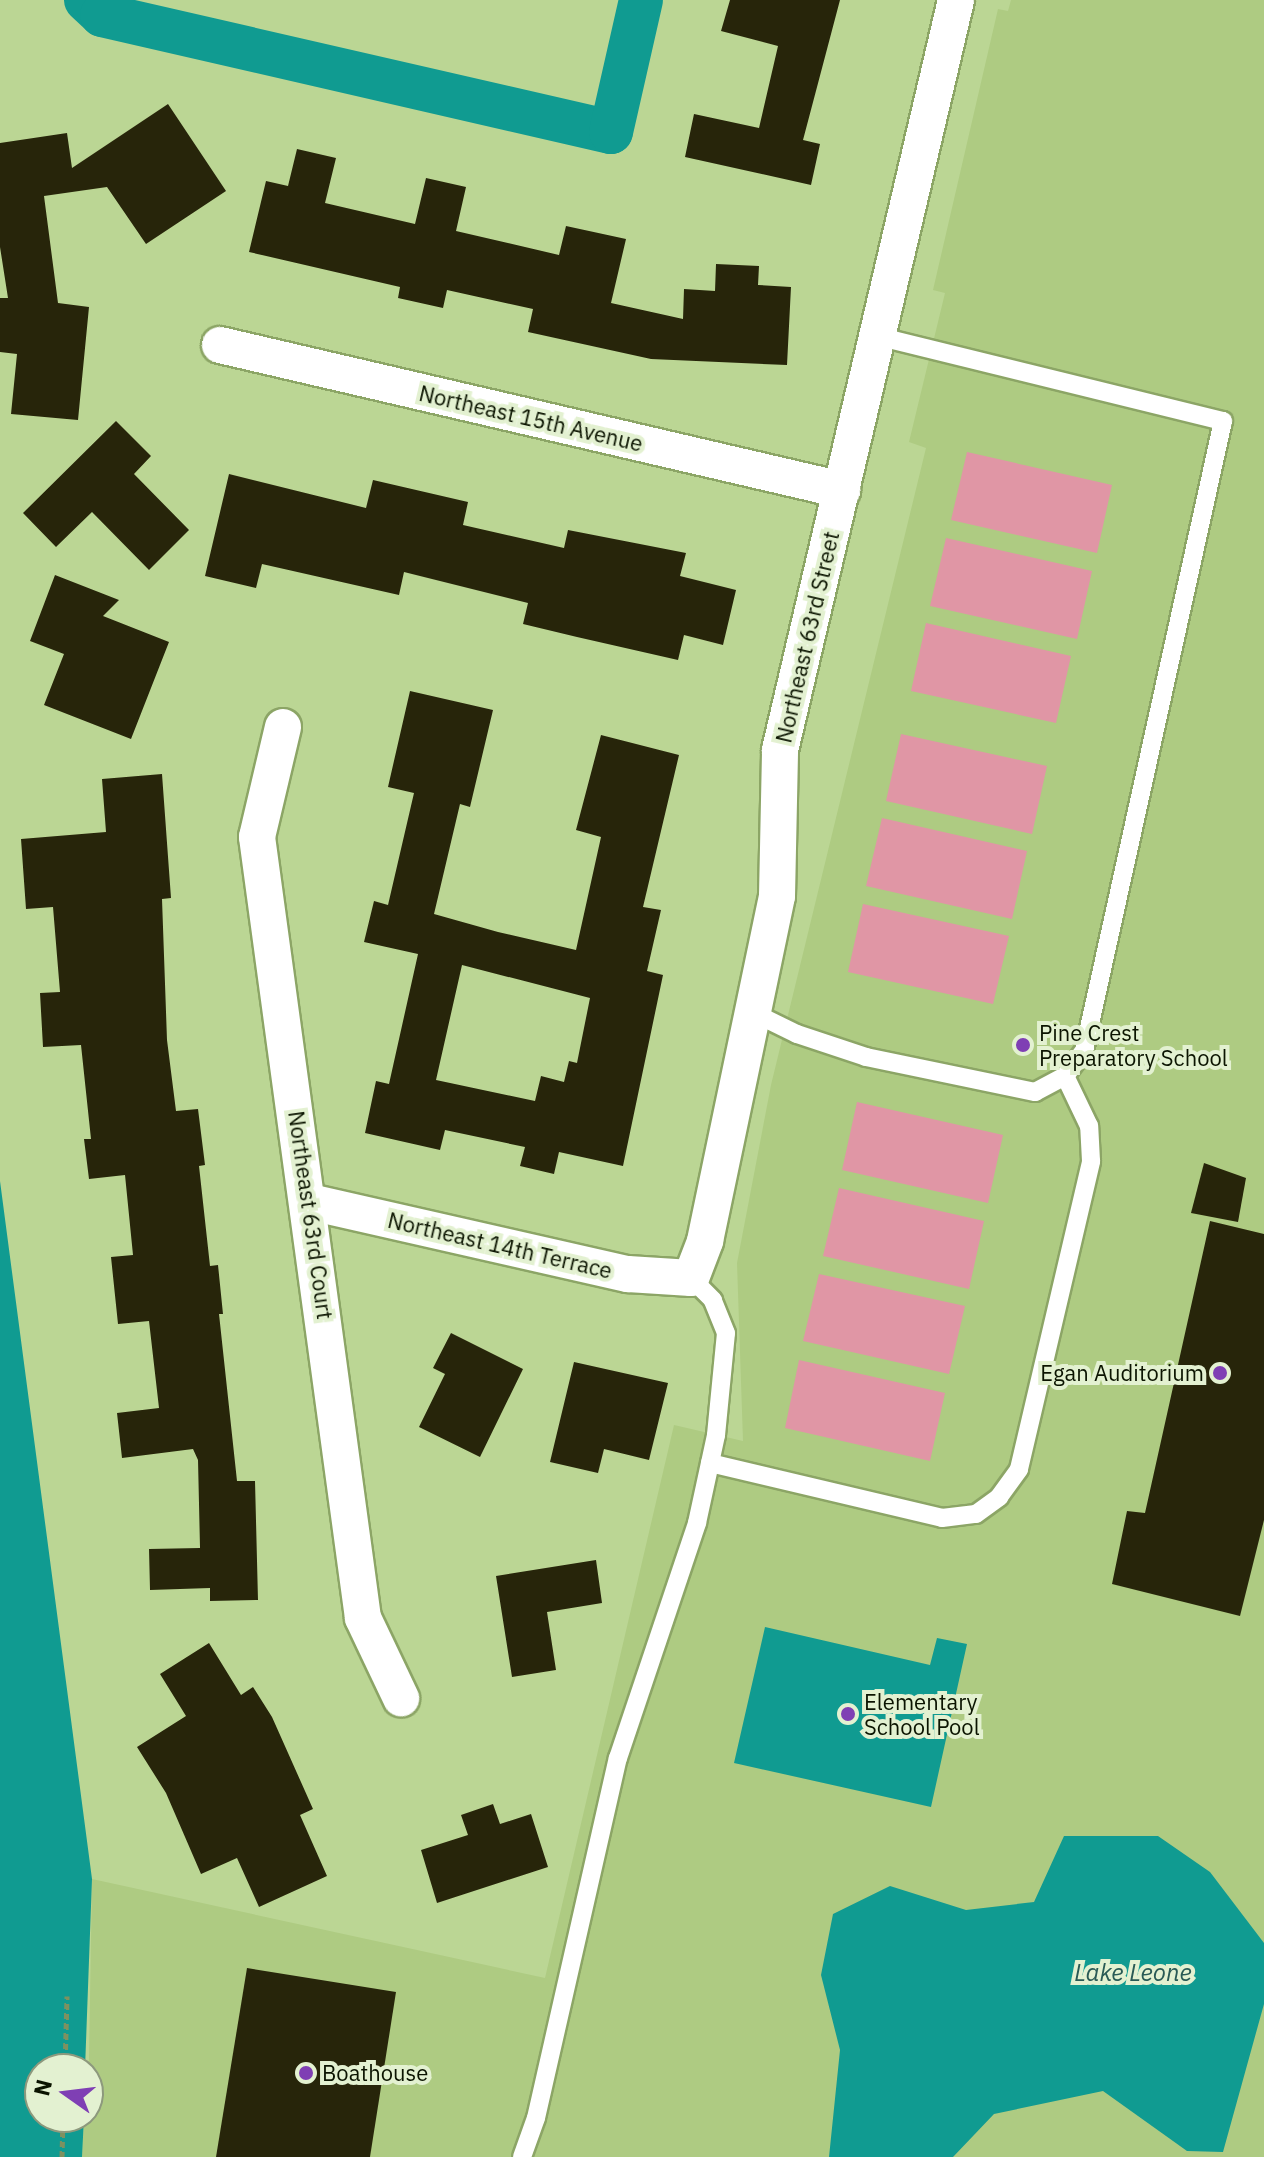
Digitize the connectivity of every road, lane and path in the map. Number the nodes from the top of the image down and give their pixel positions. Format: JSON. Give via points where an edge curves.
{"nodes":[{"id":1,"x":956,"y":0,"type":"edge"},
{"id":2,"x":878,"y":336,"type":"junction"},
{"id":3,"x":220,"y":345,"type":"dead end"},
{"id":4,"x":842,"y":490,"type":"junction"},
{"id":5,"x":283,"y":727,"type":"dead end"},
{"id":6,"x":752,"y":1012,"type":"junction"},
{"id":7,"x":1065,"y":1076,"type":"junction"},
{"id":8,"x":310,"y":1202,"type":"junction"},
{"id":9,"x":691,"y":1278,"type":"junction"},
{"id":10,"x":710,"y":1463,"type":"junction"},
{"id":11,"x":401,"y":1698,"type":"dead end"},
{"id":12,"x":67,"y":1996,"type":"dead end"},
{"id":13,"x":65,"y":2053,"type":"edge"},
{"id":14,"x":63,"y":2133,"type":"edge"},
{"id":15,"x":62,"y":2157,"type":"edge"},
{"id":16,"x":522,"y":2157,"type":"edge"}],
"edges":[{"from":1,"to":2,"type":"street","name":"Northeast 63rd Street"},
{"from":2,"to":4,"type":"street","name":"Northeast 63rd Street"},
{"from":2,"to":7,"type":"lane","via":[[1223,421],[1084,1051]]},
{"from":3,"to":4,"type":"street","name":"Northeast 15th Avenue"},
{"from":4,"to":6,"type":"street","name":"Northeast 63rd Street","via":[[780,750],[777,896]]},
{"from":5,"to":8,"type":"street","name":"Northeast 63rd Court","via":[[257,837]]},
{"from":6,"to":7,"type":"lane","via":[[866,1057],[927,1070],[1035,1092]]},
{"from":6,"to":9,"type":"street","name":"Northeast 63rd Street","via":[[705,1241]]},
{"from":7,"to":10,"type":"lane","via":[[1089,1126],[1091,1161],[1019,1469],[999,1497],[976,1514],[942,1518]]},
{"from":8,"to":9,"type":"street","name":"Northeast 14th Terrace","via":[[628,1274]]},
{"from":8,"to":11,"type":"street","name":"Northeast 63rd Court","via":[[363,1618]]},
{"from":9,"to":10,"type":"lane","via":[[713,1300],[726,1333]]},
{"from":10,"to":16,"type":"lane","via":[[697,1523],[618,1758],[536,2118]]},
{"from":12,"to":13,"type":"path"},
{"from":14,"to":15,"type":"path"}]}
